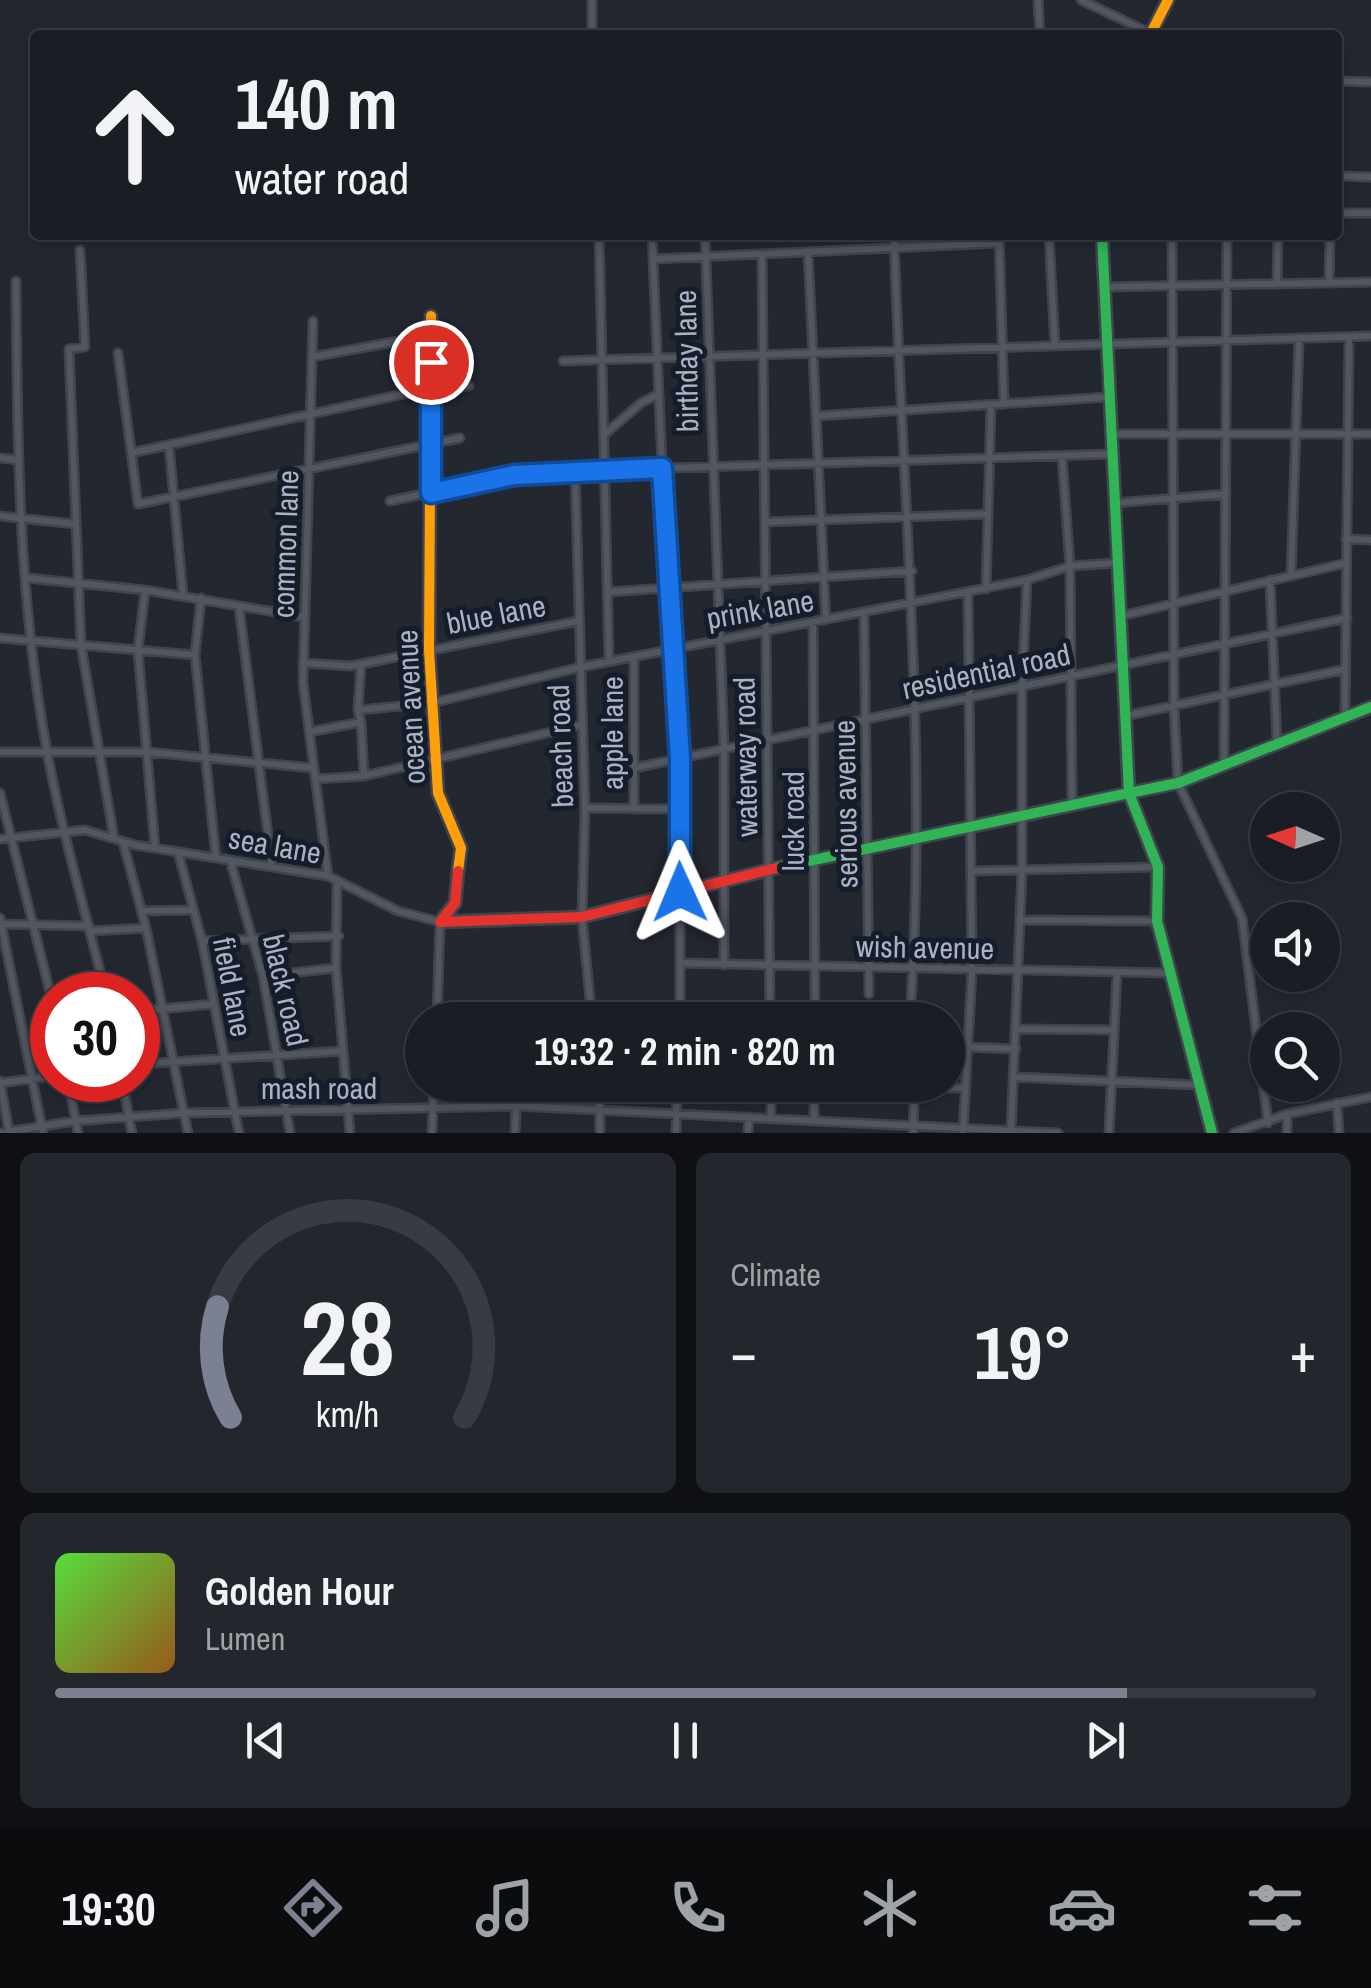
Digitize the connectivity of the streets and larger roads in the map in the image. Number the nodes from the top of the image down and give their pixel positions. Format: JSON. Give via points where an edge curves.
{"nodes":[{"id":1,"x":592,"y":0,"type":"edge"},
{"id":2,"x":1038,"y":0,"type":"edge"},
{"id":3,"x":1081,"y":0,"type":"edge"},
{"id":4,"x":1168,"y":0,"type":"edge"},
{"id":5,"x":592,"y":30,"type":"edge"},
{"id":6,"x":1040,"y":30,"type":"edge"},
{"id":7,"x":1142,"y":30,"type":"edge"},
{"id":8,"x":1152,"y":30,"type":"edge"},
{"id":9,"x":1342,"y":81,"type":"edge"},
{"id":10,"x":1371,"y":82,"type":"edge"},
{"id":11,"x":1342,"y":176,"type":"edge"},
{"id":12,"x":1371,"y":177,"type":"edge"},
{"id":13,"x":1342,"y":213,"type":"edge"},
{"id":14,"x":1371,"y":213,"type":"edge"},
{"id":15,"x":599,"y":240,"type":"edge"},
{"id":16,"x":652,"y":240,"type":"edge"},
{"id":17,"x":706,"y":240,"type":"edge"},
{"id":18,"x":894,"y":240,"type":"edge"},
{"id":19,"x":987,"y":240,"type":"edge"},
{"id":20,"x":999,"y":240,"type":"edge"},
{"id":21,"x":1050,"y":240,"type":"edge"},
{"id":22,"x":1102,"y":240,"type":"edge"},
{"id":23,"x":1172,"y":240,"type":"edge"},
{"id":24,"x":1226,"y":240,"type":"edge"},
{"id":25,"x":1278,"y":240,"type":"edge"},
{"id":26,"x":1330,"y":240,"type":"edge"},
{"id":27,"x":894,"y":248,"type":"junction"},
{"id":28,"x":80,"y":250,"type":"dead end"},
{"id":29,"x":808,"y":252,"type":"junction"},
{"id":30,"x":762,"y":254,"type":"junction"},
{"id":31,"x":706,"y":257,"type":"junction"},
{"id":32,"x":653,"y":259,"type":"junction"},
{"id":33,"x":16,"y":281,"type":"dead end"},
{"id":34,"x":1371,"y":282,"type":"edge"},
{"id":35,"x":1329,"y":283,"type":"junction"},
{"id":36,"x":1277,"y":284,"type":"junction"},
{"id":37,"x":1226,"y":285,"type":"junction"},
{"id":38,"x":1172,"y":286,"type":"junction"},
{"id":39,"x":1104,"y":287,"type":"junction"},
{"id":40,"x":432,"y":316,"type":"dead end"},
{"id":41,"x":313,"y":321,"type":"dead end"},
{"id":42,"x":432,"y":335,"type":"junction"},
{"id":43,"x":1371,"y":336,"type":"edge"},
{"id":44,"x":1349,"y":337,"type":"junction"},
{"id":45,"x":1300,"y":338,"type":"junction"},
{"id":46,"x":1226,"y":341,"type":"junction"},
{"id":47,"x":1172,"y":342,"type":"junction"},
{"id":48,"x":1107,"y":344,"type":"junction"},
{"id":49,"x":1055,"y":346,"type":"junction"},
{"id":50,"x":1003,"y":348,"type":"junction"},
{"id":51,"x":898,"y":350,"type":"junction"},
{"id":52,"x":118,"y":353,"type":"dead end"},
{"id":53,"x":812,"y":353,"type":"junction"},
{"id":54,"x":763,"y":354,"type":"junction"},
{"id":55,"x":312,"y":356,"type":"junction"},
{"id":56,"x":708,"y":356,"type":"junction"},
{"id":57,"x":657,"y":358,"type":"junction"},
{"id":58,"x":604,"y":360,"type":"junction"},
{"id":59,"x":563,"y":361,"type":"dead end"},
{"id":60,"x":469,"y":386,"type":"dead end"},
{"id":61,"x":431,"y":388,"type":"junction"},
{"id":62,"x":659,"y":394,"type":"junction"},
{"id":63,"x":1109,"y":397,"type":"junction"},
{"id":64,"x":1004,"y":404,"type":"junction"},
{"id":65,"x":990,"y":405,"type":"junction"},
{"id":66,"x":900,"y":409,"type":"junction"},
{"id":67,"x":311,"y":414,"type":"junction"},
{"id":68,"x":816,"y":416,"type":"junction"},
{"id":69,"x":605,"y":434,"type":"junction"},
{"id":70,"x":1111,"y":434,"type":"junction"},
{"id":71,"x":1173,"y":434,"type":"junction"},
{"id":72,"x":1226,"y":434,"type":"junction"},
{"id":73,"x":1296,"y":434,"type":"junction"},
{"id":74,"x":1346,"y":434,"type":"junction"},
{"id":75,"x":1371,"y":434,"type":"edge"},
{"id":76,"x":460,"y":438,"type":"dead end"},
{"id":77,"x":169,"y":444,"type":"junction"},
{"id":78,"x":431,"y":446,"type":"junction"},
{"id":79,"x":131,"y":452,"type":"junction"},
{"id":80,"x":1112,"y":454,"type":"junction"},
{"id":81,"x":989,"y":456,"type":"junction"},
{"id":82,"x":1062,"y":456,"type":"junction"},
{"id":83,"x":0,"y":458,"type":"edge"},
{"id":84,"x":18,"y":460,"type":"junction"},
{"id":85,"x":904,"y":460,"type":"junction"},
{"id":86,"x":818,"y":463,"type":"junction"},
{"id":87,"x":764,"y":465,"type":"junction"},
{"id":88,"x":711,"y":466,"type":"junction"},
{"id":89,"x":662,"y":468,"type":"junction"},
{"id":90,"x":310,"y":470,"type":"junction"},
{"id":91,"x":606,"y":470,"type":"junction"},
{"id":92,"x":576,"y":471,"type":"junction"},
{"id":93,"x":431,"y":493,"type":"junction"},
{"id":94,"x":1226,"y":494,"type":"junction"},
{"id":95,"x":176,"y":497,"type":"junction"},
{"id":96,"x":1173,"y":498,"type":"junction"},
{"id":97,"x":390,"y":501,"type":"dead end"},
{"id":98,"x":1114,"y":503,"type":"junction"},
{"id":99,"x":988,"y":514,"type":"junction"},
{"id":100,"x":0,"y":516,"type":"edge"},
{"id":101,"x":908,"y":517,"type":"junction"},
{"id":102,"x":21,"y":518,"type":"junction"},
{"id":103,"x":821,"y":520,"type":"junction"},
{"id":104,"x":765,"y":522,"type":"junction"},
{"id":105,"x":75,"y":524,"type":"junction"},
{"id":106,"x":1346,"y":539,"type":"junction"},
{"id":107,"x":1371,"y":540,"type":"edge"},
{"id":108,"x":1116,"y":563,"type":"junction"},
{"id":109,"x":1346,"y":564,"type":"junction"},
{"id":110,"x":1070,"y":566,"type":"junction"},
{"id":111,"x":912,"y":571,"type":"junction"},
{"id":112,"x":1291,"y":576,"type":"junction"},
{"id":113,"x":824,"y":577,"type":"junction"},
{"id":114,"x":27,"y":578,"type":"junction"},
{"id":115,"x":1027,"y":580,"type":"junction"},
{"id":116,"x":1270,"y":580,"type":"junction"},
{"id":117,"x":766,"y":581,"type":"junction"},
{"id":118,"x":78,"y":582,"type":"junction"},
{"id":119,"x":717,"y":584,"type":"junction"},
{"id":120,"x":667,"y":588,"type":"junction"},
{"id":121,"x":986,"y":588,"type":"junction"},
{"id":122,"x":145,"y":590,"type":"junction"},
{"id":123,"x":1225,"y":590,"type":"junction"},
{"id":124,"x":608,"y":592,"type":"junction"},
{"id":125,"x":968,"y":592,"type":"junction"},
{"id":126,"x":183,"y":596,"type":"junction"},
{"id":127,"x":200,"y":598,"type":"junction"},
{"id":128,"x":914,"y":602,"type":"junction"},
{"id":129,"x":1173,"y":602,"type":"junction"},
{"id":130,"x":239,"y":607,"type":"junction"},
{"id":131,"x":864,"y":613,"type":"junction"},
{"id":132,"x":1119,"y":616,"type":"junction"},
{"id":133,"x":304,"y":617,"type":"junction"},
{"id":134,"x":1347,"y":618,"type":"junction"},
{"id":135,"x":826,"y":620,"type":"junction"},
{"id":136,"x":579,"y":621,"type":"junction"},
{"id":137,"x":812,"y":622,"type":"junction"},
{"id":138,"x":766,"y":630,"type":"junction"},
{"id":139,"x":1273,"y":634,"type":"junction"},
{"id":140,"x":0,"y":638,"type":"edge"},
{"id":141,"x":720,"y":639,"type":"junction"},
{"id":142,"x":32,"y":640,"type":"junction"},
{"id":143,"x":1226,"y":644,"type":"junction"},
{"id":144,"x":81,"y":645,"type":"junction"},
{"id":145,"x":138,"y":650,"type":"junction"},
{"id":146,"x":430,"y":650,"type":"junction"},
{"id":147,"x":670,"y":650,"type":"junction"},
{"id":148,"x":195,"y":655,"type":"junction"},
{"id":149,"x":1174,"y":655,"type":"junction"},
{"id":150,"x":634,"y":656,"type":"junction"},
{"id":151,"x":609,"y":661,"type":"junction"},
{"id":152,"x":303,"y":664,"type":"junction"},
{"id":153,"x":361,"y":664,"type":"junction"},
{"id":154,"x":1122,"y":666,"type":"junction"},
{"id":155,"x":581,"y":667,"type":"junction"},
{"id":156,"x":1346,"y":669,"type":"junction"},
{"id":157,"x":1072,"y":676,"type":"junction"},
{"id":158,"x":1275,"y":684,"type":"junction"},
{"id":159,"x":1022,"y":686,"type":"junction"},
{"id":160,"x":1225,"y":695,"type":"junction"},
{"id":161,"x":971,"y":697,"type":"junction"},
{"id":162,"x":432,"y":703,"type":"junction"},
{"id":163,"x":1174,"y":706,"type":"junction"},
{"id":164,"x":1371,"y":707,"type":"edge"},
{"id":165,"x":915,"y":709,"type":"junction"},
{"id":166,"x":358,"y":710,"type":"junction"},
{"id":167,"x":1124,"y":716,"type":"junction"},
{"id":168,"x":1345,"y":716,"type":"junction"},
{"id":169,"x":866,"y":719,"type":"junction"},
{"id":170,"x":361,"y":722,"type":"junction"},
{"id":171,"x":580,"y":725,"type":"junction"},
{"id":172,"x":816,"y":730,"type":"junction"},
{"id":173,"x":309,"y":732,"type":"junction"},
{"id":174,"x":767,"y":740,"type":"junction"},
{"id":175,"x":1277,"y":742,"type":"junction"},
{"id":176,"x":46,"y":749,"type":"junction"},
{"id":177,"x":724,"y":749,"type":"junction"},
{"id":178,"x":95,"y":750,"type":"junction"},
{"id":179,"x":0,"y":752,"type":"edge"},
{"id":180,"x":148,"y":752,"type":"junction"},
{"id":181,"x":207,"y":758,"type":"junction"},
{"id":182,"x":438,"y":758,"type":"junction"},
{"id":183,"x":680,"y":758,"type":"junction"},
{"id":184,"x":1224,"y":762,"type":"junction"},
{"id":185,"x":261,"y":763,"type":"junction"},
{"id":186,"x":313,"y":768,"type":"junction"},
{"id":187,"x":634,"y":768,"type":"junction"},
{"id":188,"x":364,"y":776,"type":"junction"},
{"id":189,"x":314,"y":779,"type":"junction"},
{"id":190,"x":1178,"y":783,"type":"junction"},
{"id":191,"x":0,"y":793,"type":"edge"},
{"id":192,"x":1130,"y":793,"type":"junction"},
{"id":193,"x":1072,"y":804,"type":"junction"},
{"id":194,"x":585,"y":808,"type":"junction"},
{"id":195,"x":634,"y":808,"type":"junction"},
{"id":196,"x":680,"y":809,"type":"junction"},
{"id":197,"x":1023,"y":814,"type":"junction"},
{"id":198,"x":970,"y":824,"type":"junction"},
{"id":199,"x":65,"y":831,"type":"junction"},
{"id":200,"x":13,"y":835,"type":"junction"},
{"id":201,"x":917,"y":835,"type":"junction"},
{"id":202,"x":0,"y":839,"type":"edge"},
{"id":203,"x":118,"y":840,"type":"junction"},
{"id":204,"x":868,"y":844,"type":"junction"},
{"id":205,"x":154,"y":848,"type":"junction"},
{"id":206,"x":178,"y":852,"type":"junction"},
{"id":207,"x":815,"y":857,"type":"junction"},
{"id":208,"x":216,"y":858,"type":"junction"},
{"id":209,"x":230,"y":860,"type":"junction"},
{"id":210,"x":272,"y":867,"type":"junction"},
{"id":211,"x":1158,"y":868,"type":"junction"},
{"id":212,"x":769,"y":869,"type":"junction"},
{"id":213,"x":1022,"y":870,"type":"junction"},
{"id":214,"x":971,"y":871,"type":"junction"},
{"id":215,"x":333,"y":878,"type":"junction"},
{"id":216,"x":725,"y":882,"type":"junction"},
{"id":217,"x":680,"y":892,"type":"junction"},
{"id":218,"x":193,"y":910,"type":"junction"},
{"id":219,"x":142,"y":911,"type":"junction"},
{"id":220,"x":582,"y":918,"type":"junction"},
{"id":221,"x":1020,"y":920,"type":"junction"},
{"id":222,"x":1157,"y":920,"type":"junction"},
{"id":223,"x":0,"y":922,"type":"edge"},
{"id":224,"x":440,"y":922,"type":"junction"},
{"id":225,"x":35,"y":927,"type":"junction"},
{"id":226,"x":90,"y":928,"type":"junction"},
{"id":227,"x":146,"y":928,"type":"junction"},
{"id":228,"x":339,"y":936,"type":"junction"},
{"id":229,"x":250,"y":937,"type":"junction"},
{"id":230,"x":202,"y":942,"type":"junction"},
{"id":231,"x":682,"y":964,"type":"junction"},
{"id":232,"x":724,"y":965,"type":"junction"},
{"id":233,"x":770,"y":966,"type":"junction"},
{"id":234,"x":336,"y":968,"type":"junction"},
{"id":235,"x":816,"y":968,"type":"junction"},
{"id":236,"x":870,"y":969,"type":"junction"},
{"id":237,"x":913,"y":970,"type":"junction"},
{"id":238,"x":972,"y":971,"type":"junction"},
{"id":239,"x":1018,"y":971,"type":"junction"},
{"id":240,"x":45,"y":972,"type":"edge"},
{"id":241,"x":101,"y":972,"type":"edge"},
{"id":242,"x":1117,"y":973,"type":"junction"},
{"id":243,"x":1169,"y":973,"type":"junction"},
{"id":244,"x":264,"y":976,"type":"junction"},
{"id":245,"x":869,"y":994,"type":"dead end"},
{"id":246,"x":911,"y":1001,"type":"dead end"},
{"id":247,"x":437,"y":1002,"type":"edge"},
{"id":248,"x":590,"y":1002,"type":"edge"},
{"id":249,"x":681,"y":1002,"type":"edge"},
{"id":250,"x":770,"y":1002,"type":"edge"},
{"id":251,"x":815,"y":1002,"type":"edge"},
{"id":252,"x":214,"y":1004,"type":"junction"},
{"id":253,"x":163,"y":1006,"type":"junction"},
{"id":254,"x":160,"y":1007,"type":"edge"},
{"id":255,"x":1016,"y":1029,"type":"junction"},
{"id":256,"x":1114,"y":1030,"type":"junction"},
{"id":257,"x":967,"y":1046,"type":"junction"},
{"id":258,"x":1016,"y":1049,"type":"junction"},
{"id":259,"x":343,"y":1051,"type":"junction"},
{"id":260,"x":280,"y":1056,"type":"junction"},
{"id":261,"x":225,"y":1058,"type":"junction"},
{"id":262,"x":174,"y":1060,"type":"junction"},
{"id":263,"x":160,"y":1062,"type":"edge"},
{"id":264,"x":30,"y":1068,"type":"edge"},
{"id":265,"x":965,"y":1074,"type":"edge"},
{"id":266,"x":1013,"y":1077,"type":"junction"},
{"id":267,"x":30,"y":1078,"type":"edge"},
{"id":268,"x":1112,"y":1081,"type":"junction"},
{"id":269,"x":0,"y":1082,"type":"edge"},
{"id":270,"x":1199,"y":1084,"type":"junction"},
{"id":271,"x":1371,"y":1096,"type":"edge"},
{"id":272,"x":37,"y":1102,"type":"edge"},
{"id":273,"x":72,"y":1102,"type":"edge"},
{"id":274,"x":126,"y":1102,"type":"edge"},
{"id":275,"x":433,"y":1102,"type":"edge"},
{"id":276,"x":600,"y":1102,"type":"edge"},
{"id":277,"x":676,"y":1102,"type":"edge"},
{"id":278,"x":772,"y":1102,"type":"edge"},
{"id":279,"x":814,"y":1102,"type":"edge"},
{"id":280,"x":964,"y":1102,"type":"edge"},
{"id":281,"x":1337,"y":1103,"type":"junction"},
{"id":282,"x":516,"y":1106,"type":"junction"},
{"id":283,"x":914,"y":1106,"type":"dead end"},
{"id":284,"x":235,"y":1110,"type":"junction"},
{"id":285,"x":285,"y":1110,"type":"junction"},
{"id":286,"x":601,"y":1110,"type":"junction"},
{"id":287,"x":347,"y":1111,"type":"junction"},
{"id":288,"x":433,"y":1111,"type":"junction"},
{"id":289,"x":184,"y":1113,"type":"junction"},
{"id":290,"x":1287,"y":1114,"type":"junction"},
{"id":291,"x":128,"y":1117,"type":"junction"},
{"id":292,"x":749,"y":1117,"type":"junction"},
{"id":293,"x":676,"y":1118,"type":"junction"},
{"id":294,"x":772,"y":1118,"type":"junction"},
{"id":295,"x":814,"y":1120,"type":"junction"},
{"id":296,"x":76,"y":1121,"type":"junction"},
{"id":297,"x":841,"y":1122,"type":"junction"},
{"id":298,"x":1268,"y":1123,"type":"junction"},
{"id":299,"x":43,"y":1130,"type":"edge"},
{"id":300,"x":913,"y":1130,"type":"edge"},
{"id":301,"x":963,"y":1131,"type":"edge"},
{"id":302,"x":6,"y":1132,"type":"edge"},
{"id":303,"x":1011,"y":1132,"type":"edge"},
{"id":304,"x":78,"y":1133,"type":"edge"},
{"id":305,"x":132,"y":1133,"type":"edge"},
{"id":306,"x":188,"y":1133,"type":"edge"},
{"id":307,"x":239,"y":1133,"type":"edge"},
{"id":308,"x":290,"y":1133,"type":"edge"},
{"id":309,"x":350,"y":1133,"type":"edge"},
{"id":310,"x":432,"y":1133,"type":"edge"},
{"id":311,"x":516,"y":1133,"type":"edge"},
{"id":312,"x":600,"y":1133,"type":"edge"},
{"id":313,"x":676,"y":1133,"type":"edge"},
{"id":314,"x":748,"y":1133,"type":"edge"},
{"id":315,"x":840,"y":1133,"type":"edge"},
{"id":316,"x":1058,"y":1133,"type":"edge"},
{"id":317,"x":1109,"y":1133,"type":"edge"},
{"id":318,"x":1212,"y":1133,"type":"edge"},
{"id":319,"x":1234,"y":1133,"type":"edge"},
{"id":320,"x":1286,"y":1133,"type":"edge"},
{"id":321,"x":1339,"y":1133,"type":"edge"}],
"edges":[{"from":1,"to":5,"type":"street"},
{"from":2,"to":6,"type":"street"},
{"from":3,"to":7,"type":"street"},
{"from":4,"to":8,"type":"street"},
{"from":9,"to":10,"type":"street"},
{"from":11,"to":12,"type":"street"},
{"from":13,"to":14,"type":"street"},
{"from":15,"to":58,"type":"street"},
{"from":16,"to":32,"type":"street"},
{"from":17,"to":31,"type":"street","name":"birthday lane"},
{"from":18,"to":27,"type":"street"},
{"from":19,"to":27,"type":"street"},
{"from":20,"to":50,"type":"street"},
{"from":21,"to":49,"type":"street"},
{"from":22,"to":39,"type":"street"},
{"from":23,"to":38,"type":"street"},
{"from":24,"to":37,"type":"street"},
{"from":25,"to":36,"type":"street"},
{"from":26,"to":35,"type":"street"},
{"from":27,"to":29,"type":"street"},
{"from":27,"to":51,"type":"street"},
{"from":28,"to":105,"type":"street","via":[[85,347],[69,349]]},
{"from":29,"to":30,"type":"street"},
{"from":29,"to":53,"type":"street"},
{"from":30,"to":31,"type":"street"},
{"from":30,"to":54,"type":"street","name":"waterway road"},
{"from":31,"to":32,"type":"street"},
{"from":31,"to":56,"type":"street","name":"birthday lane"},
{"from":32,"to":57,"type":"street"},
{"from":33,"to":84,"type":"street"},
{"from":34,"to":35,"type":"street"},
{"from":35,"to":36,"type":"street"},
{"from":36,"to":37,"type":"street"},
{"from":37,"to":38,"type":"street"},
{"from":37,"to":46,"type":"street"},
{"from":38,"to":39,"type":"street"},
{"from":38,"to":47,"type":"street"},
{"from":39,"to":48,"type":"street"},
{"from":40,"to":42,"type":"street","name":"ocean avenue"},
{"from":41,"to":55,"type":"street","name":"common lane"},
{"from":42,"to":55,"type":"street"},
{"from":42,"to":61,"type":"street","name":"ocean avenue"},
{"from":43,"to":44,"type":"street"},
{"from":44,"to":45,"type":"street"},
{"from":44,"to":74,"type":"street"},
{"from":45,"to":46,"type":"street"},
{"from":45,"to":73,"type":"street"},
{"from":46,"to":47,"type":"street"},
{"from":46,"to":72,"type":"street"},
{"from":47,"to":48,"type":"street"},
{"from":47,"to":71,"type":"street"},
{"from":48,"to":49,"type":"street"},
{"from":48,"to":63,"type":"street"},
{"from":49,"to":50,"type":"street"},
{"from":50,"to":51,"type":"street"},
{"from":50,"to":64,"type":"street"},
{"from":51,"to":53,"type":"street"},
{"from":51,"to":66,"type":"street"},
{"from":52,"to":79,"type":"street"},
{"from":53,"to":54,"type":"street"},
{"from":53,"to":68,"type":"street"},
{"from":54,"to":56,"type":"street"},
{"from":54,"to":87,"type":"street","name":"waterway road"},
{"from":55,"to":67,"type":"street","name":"common lane"},
{"from":56,"to":57,"type":"street"},
{"from":56,"to":88,"type":"street","name":"birthday lane"},
{"from":57,"to":58,"type":"street"},
{"from":57,"to":62,"type":"street"},
{"from":58,"to":59,"type":"street"},
{"from":58,"to":69,"type":"street"},
{"from":60,"to":61,"type":"street"},
{"from":61,"to":67,"type":"street"},
{"from":61,"to":78,"type":"street","name":"ocean avenue"},
{"from":62,"to":69,"type":"street"},
{"from":62,"to":89,"type":"street"},
{"from":63,"to":64,"type":"street"},
{"from":63,"to":70,"type":"street"},
{"from":64,"to":65,"type":"street"},
{"from":65,"to":66,"type":"street"},
{"from":65,"to":81,"type":"street"},
{"from":66,"to":68,"type":"street"},
{"from":66,"to":85,"type":"street"},
{"from":67,"to":77,"type":"street"},
{"from":67,"to":90,"type":"street","name":"common lane"},
{"from":68,"to":86,"type":"street"},
{"from":69,"to":91,"type":"street"},
{"from":70,"to":71,"type":"street"},
{"from":70,"to":80,"type":"street"},
{"from":71,"to":72,"type":"street"},
{"from":71,"to":96,"type":"street"},
{"from":72,"to":73,"type":"street"},
{"from":72,"to":94,"type":"street"},
{"from":73,"to":74,"type":"street"},
{"from":73,"to":112,"type":"street"},
{"from":74,"to":75,"type":"street"},
{"from":74,"to":106,"type":"street"},
{"from":76,"to":78,"type":"street"},
{"from":77,"to":79,"type":"street"},
{"from":77,"to":95,"type":"street"},
{"from":78,"to":90,"type":"street"},
{"from":78,"to":93,"type":"street","name":"ocean avenue"},
{"from":79,"to":95,"type":"street","via":[[138,504]]},
{"from":80,"to":82,"type":"street"},
{"from":80,"to":98,"type":"street"},
{"from":81,"to":82,"type":"street"},
{"from":81,"to":85,"type":"street"},
{"from":81,"to":99,"type":"street"},
{"from":82,"to":110,"type":"street"},
{"from":83,"to":84,"type":"street"},
{"from":84,"to":102,"type":"street"},
{"from":85,"to":86,"type":"street"},
{"from":85,"to":101,"type":"street"},
{"from":86,"to":87,"type":"street"},
{"from":86,"to":103,"type":"street"},
{"from":87,"to":88,"type":"street"},
{"from":87,"to":104,"type":"street","name":"waterway road"},
{"from":88,"to":89,"type":"street"},
{"from":88,"to":119,"type":"street","name":"birthday lane"},
{"from":89,"to":91,"type":"street"},
{"from":89,"to":120,"type":"street"},
{"from":90,"to":95,"type":"street"},
{"from":90,"to":133,"type":"street","name":"common lane"},
{"from":91,"to":92,"type":"street"},
{"from":91,"to":124,"type":"street"},
{"from":92,"to":93,"type":"street","via":[[514,475]]},
{"from":92,"to":136,"type":"street","name":"beach road"},
{"from":93,"to":97,"type":"street"},
{"from":93,"to":146,"type":"street","name":"ocean avenue"},
{"from":94,"to":96,"type":"street"},
{"from":94,"to":123,"type":"street"},
{"from":95,"to":126,"type":"street"},
{"from":96,"to":98,"type":"street"},
{"from":96,"to":129,"type":"street"},
{"from":98,"to":108,"type":"street"},
{"from":99,"to":101,"type":"street"},
{"from":99,"to":121,"type":"street"},
{"from":100,"to":102,"type":"street"},
{"from":101,"to":103,"type":"street"},
{"from":101,"to":111,"type":"street"},
{"from":102,"to":105,"type":"street"},
{"from":102,"to":114,"type":"street"},
{"from":103,"to":104,"type":"street"},
{"from":103,"to":113,"type":"street"},
{"from":104,"to":117,"type":"street","name":"waterway road"},
{"from":105,"to":118,"type":"street"},
{"from":106,"to":107,"type":"street"},
{"from":106,"to":109,"type":"street"},
{"from":108,"to":110,"type":"street","name":"prink lane"},
{"from":108,"to":132,"type":"street"},
{"from":109,"to":112,"type":"street"},
{"from":109,"to":134,"type":"street"},
{"from":110,"to":115,"type":"street","name":"prink lane"},
{"from":110,"to":157,"type":"street"},
{"from":111,"to":113,"type":"street"},
{"from":111,"to":128,"type":"street"},
{"from":112,"to":116,"type":"street"},
{"from":113,"to":117,"type":"street"},
{"from":113,"to":135,"type":"street"},
{"from":114,"to":118,"type":"street"},
{"from":114,"to":142,"type":"street"},
{"from":115,"to":121,"type":"street","name":"prink lane"},
{"from":115,"to":159,"type":"street"},
{"from":116,"to":123,"type":"street"},
{"from":116,"to":139,"type":"street"},
{"from":117,"to":119,"type":"street"},
{"from":117,"to":138,"type":"street","name":"waterway road"},
{"from":118,"to":122,"type":"street"},
{"from":118,"to":144,"type":"street"},
{"from":119,"to":120,"type":"street"},
{"from":119,"to":141,"type":"street","name":"birthday lane"},
{"from":120,"to":124,"type":"street"},
{"from":120,"to":147,"type":"street"},
{"from":121,"to":125,"type":"street","name":"prink lane"},
{"from":122,"to":126,"type":"street"},
{"from":122,"to":145,"type":"street"},
{"from":123,"to":129,"type":"street"},
{"from":123,"to":143,"type":"street"},
{"from":124,"to":151,"type":"street"},
{"from":125,"to":128,"type":"street","name":"prink lane"},
{"from":125,"to":161,"type":"street"},
{"from":126,"to":127,"type":"street"},
{"from":127,"to":130,"type":"street"},
{"from":127,"to":148,"type":"street"},
{"from":128,"to":131,"type":"street","name":"prink lane"},
{"from":128,"to":165,"type":"street"},
{"from":129,"to":132,"type":"street"},
{"from":129,"to":149,"type":"street"},
{"from":130,"to":133,"type":"street"},
{"from":130,"to":185,"type":"street"},
{"from":131,"to":135,"type":"street","name":"prink lane"},
{"from":131,"to":169,"type":"street","name":"serious avenue"},
{"from":132,"to":154,"type":"street"},
{"from":133,"to":152,"type":"street","name":"common lane"},
{"from":134,"to":139,"type":"street","name":"residential road"},
{"from":134,"to":156,"type":"street"},
{"from":135,"to":137,"type":"street","name":"prink lane"},
{"from":136,"to":146,"type":"street","name":"blue lane"},
{"from":136,"to":155,"type":"street","name":"beach road"},
{"from":137,"to":138,"type":"street","name":"prink lane"},
{"from":137,"to":172,"type":"street","name":"luck road"},
{"from":138,"to":141,"type":"street","name":"prink lane"},
{"from":138,"to":174,"type":"street","name":"waterway road"},
{"from":139,"to":143,"type":"street","name":"residential road"},
{"from":139,"to":158,"type":"street"},
{"from":140,"to":142,"type":"street"},
{"from":141,"to":147,"type":"street","name":"prink lane"},
{"from":141,"to":177,"type":"street","name":"birthday lane"},
{"from":142,"to":144,"type":"street"},
{"from":142,"to":176,"type":"street"},
{"from":143,"to":149,"type":"street","name":"residential road"},
{"from":143,"to":160,"type":"street"},
{"from":144,"to":145,"type":"street"},
{"from":144,"to":178,"type":"street"},
{"from":145,"to":148,"type":"street"},
{"from":145,"to":180,"type":"street"},
{"from":146,"to":153,"type":"street","name":"blue lane"},
{"from":146,"to":162,"type":"street","name":"ocean avenue"},
{"from":147,"to":150,"type":"street","name":"prink lane"},
{"from":147,"to":183,"type":"street"},
{"from":148,"to":181,"type":"street"},
{"from":149,"to":154,"type":"street","name":"residential road"},
{"from":149,"to":163,"type":"street"},
{"from":150,"to":151,"type":"street","name":"prink lane"},
{"from":150,"to":187,"type":"street","name":"apple lane"},
{"from":151,"to":155,"type":"street","name":"prink lane"},
{"from":152,"to":153,"type":"street","name":"blue lane"},
{"from":152,"to":173,"type":"street","name":"common lane"},
{"from":153,"to":166,"type":"street"},
{"from":154,"to":157,"type":"street","name":"residential road"},
{"from":154,"to":167,"type":"street"},
{"from":155,"to":162,"type":"street","name":"prink lane"},
{"from":155,"to":171,"type":"street","name":"beach road"},
{"from":156,"to":158,"type":"street"},
{"from":156,"to":168,"type":"street"},
{"from":157,"to":159,"type":"street","name":"residential road"},
{"from":157,"to":193,"type":"street"},
{"from":158,"to":160,"type":"street"},
{"from":158,"to":175,"type":"street"},
{"from":159,"to":161,"type":"street","name":"residential road"},
{"from":159,"to":197,"type":"street"},
{"from":160,"to":163,"type":"street"},
{"from":160,"to":184,"type":"street"},
{"from":161,"to":165,"type":"street","name":"residential road"},
{"from":161,"to":198,"type":"street"},
{"from":162,"to":166,"type":"street","name":"prink lane"},
{"from":162,"to":182,"type":"street","name":"ocean avenue"},
{"from":163,"to":167,"type":"street"},
{"from":163,"to":190,"type":"street"},
{"from":164,"to":168,"type":"street"},
{"from":165,"to":169,"type":"street","name":"residential road"},
{"from":165,"to":201,"type":"street"},
{"from":166,"to":170,"type":"street"},
{"from":167,"to":192,"type":"street"},
{"from":168,"to":175,"type":"street"},
{"from":169,"to":172,"type":"street","name":"residential road"},
{"from":169,"to":204,"type":"street","name":"serious avenue"},
{"from":170,"to":173,"type":"street"},
{"from":170,"to":188,"type":"street"},
{"from":171,"to":182,"type":"street"},
{"from":171,"to":194,"type":"street","name":"beach road"},
{"from":172,"to":174,"type":"street","name":"residential road"},
{"from":172,"to":207,"type":"street","name":"luck road"},
{"from":173,"to":186,"type":"street","name":"common lane"},
{"from":174,"to":177,"type":"street","name":"residential road"},
{"from":174,"to":212,"type":"street","name":"waterway road"},
{"from":175,"to":184,"type":"street"},
{"from":176,"to":178,"type":"street"},
{"from":176,"to":179,"type":"street"},
{"from":176,"to":199,"type":"street"},
{"from":177,"to":183,"type":"street","name":"residential road"},
{"from":177,"to":216,"type":"street","name":"birthday lane"},
{"from":178,"to":180,"type":"street"},
{"from":178,"to":203,"type":"street"},
{"from":180,"to":181,"type":"street"},
{"from":180,"to":205,"type":"street"},
{"from":181,"to":185,"type":"street"},
{"from":181,"to":208,"type":"street"},
{"from":182,"to":188,"type":"street"},
{"from":182,"to":224,"type":"street","name":"ocean avenue","via":[[438,793],[460,848],[455,903]]},
{"from":183,"to":187,"type":"street","name":"residential road"},
{"from":183,"to":196,"type":"street"},
{"from":184,"to":190,"type":"street"},
{"from":185,"to":186,"type":"street"},
{"from":185,"to":210,"type":"street"},
{"from":186,"to":189,"type":"street","name":"common lane"},
{"from":187,"to":195,"type":"street","name":"apple lane"},
{"from":188,"to":189,"type":"street"},
{"from":189,"to":215,"type":"street","name":"common lane"},
{"from":190,"to":192,"type":"street"},
{"from":190,"to":298,"type":"street","via":[[1242,918]]},
{"from":191,"to":200,"type":"street"},
{"from":192,"to":193,"type":"street"},
{"from":192,"to":211,"type":"street"},
{"from":193,"to":197,"type":"street"},
{"from":194,"to":195,"type":"street"},
{"from":194,"to":220,"type":"street","name":"beach road"},
{"from":195,"to":196,"type":"street"},
{"from":196,"to":217,"type":"street"},
{"from":197,"to":198,"type":"street"},
{"from":197,"to":213,"type":"street"},
{"from":198,"to":201,"type":"street"},
{"from":198,"to":214,"type":"street"},
{"from":199,"to":200,"type":"street","name":"sea lane"},
{"from":199,"to":203,"type":"street","name":"sea lane"},
{"from":199,"to":226,"type":"street"},
{"from":200,"to":202,"type":"street","name":"sea lane"},
{"from":200,"to":225,"type":"street"},
{"from":201,"to":204,"type":"street"},
{"from":201,"to":237,"type":"street"},
{"from":203,"to":205,"type":"street","name":"sea lane"},
{"from":203,"to":219,"type":"street"},
{"from":204,"to":207,"type":"street"},
{"from":204,"to":236,"type":"street","name":"serious avenue"},
{"from":205,"to":206,"type":"street","name":"sea lane"},
{"from":206,"to":208,"type":"street","name":"sea lane"},
{"from":206,"to":218,"type":"street","name":"field lane"},
{"from":207,"to":212,"type":"street"},
{"from":207,"to":235,"type":"street","name":"luck road"},
{"from":208,"to":209,"type":"street","name":"sea lane"},
{"from":209,"to":210,"type":"street","name":"sea lane"},
{"from":209,"to":229,"type":"street","name":"black road"},
{"from":210,"to":215,"type":"street","name":"sea lane"},
{"from":211,"to":213,"type":"street"},
{"from":211,"to":222,"type":"street"},
{"from":212,"to":216,"type":"street"},
{"from":212,"to":233,"type":"street","name":"waterway road"},
{"from":213,"to":214,"type":"street"},
{"from":213,"to":221,"type":"street"},
{"from":214,"to":238,"type":"street"},
{"from":215,"to":224,"type":"street","name":"sea lane","via":[[398,911]]},
{"from":215,"to":228,"type":"street","name":"common lane"},
{"from":216,"to":217,"type":"street"},
{"from":216,"to":232,"type":"street","name":"birthday lane"},
{"from":217,"to":220,"type":"street"},
{"from":217,"to":231,"type":"street"},
{"from":218,"to":219,"type":"street"},
{"from":218,"to":230,"type":"street","name":"field lane"},
{"from":219,"to":227,"type":"street"},
{"from":220,"to":224,"type":"street"},
{"from":220,"to":248,"type":"street","name":"beach road"},
{"from":221,"to":222,"type":"street"},
{"from":221,"to":239,"type":"street"},
{"from":222,"to":243,"type":"street"},
{"from":223,"to":225,"type":"street"},
{"from":223,"to":264,"type":"street"},
{"from":224,"to":247,"type":"street"},
{"from":225,"to":226,"type":"street"},
{"from":225,"to":240,"type":"street"},
{"from":226,"to":227,"type":"street"},
{"from":226,"to":241,"type":"street"},
{"from":227,"to":253,"type":"street"},
{"from":228,"to":229,"type":"street"},
{"from":228,"to":234,"type":"street","name":"common lane"},
{"from":229,"to":230,"type":"street"},
{"from":229,"to":244,"type":"street","name":"black road"},
{"from":230,"to":252,"type":"street","name":"field lane"},
{"from":231,"to":232,"type":"street","name":"wish avenue"},
{"from":231,"to":249,"type":"street"},
{"from":232,"to":233,"type":"street","name":"wish avenue"},
{"from":233,"to":235,"type":"street","name":"wish avenue"},
{"from":233,"to":250,"type":"street","name":"waterway road"},
{"from":234,"to":244,"type":"street"},
{"from":234,"to":259,"type":"street","name":"common lane"},
{"from":235,"to":236,"type":"street","name":"wish avenue"},
{"from":235,"to":251,"type":"street","name":"luck road"},
{"from":236,"to":237,"type":"street","name":"wish avenue"},
{"from":236,"to":245,"type":"street","name":"serious avenue"},
{"from":237,"to":238,"type":"street","name":"wish avenue"},
{"from":237,"to":246,"type":"street"},
{"from":238,"to":239,"type":"street","name":"wish avenue"},
{"from":238,"to":257,"type":"street"},
{"from":239,"to":242,"type":"street","name":"wish avenue"},
{"from":239,"to":255,"type":"street"},
{"from":242,"to":243,"type":"street","name":"wish avenue"},
{"from":242,"to":256,"type":"street"},
{"from":243,"to":270,"type":"street"},
{"from":244,"to":260,"type":"street","name":"black road"},
{"from":252,"to":253,"type":"street"},
{"from":252,"to":261,"type":"street","name":"field lane"},
{"from":253,"to":254,"type":"street"},
{"from":253,"to":262,"type":"street"},
{"from":255,"to":256,"type":"street"},
{"from":255,"to":258,"type":"street"},
{"from":256,"to":268,"type":"street"},
{"from":257,"to":258,"type":"street"},
{"from":257,"to":265,"type":"street"},
{"from":258,"to":266,"type":"street"},
{"from":259,"to":260,"type":"street"},
{"from":259,"to":287,"type":"street","name":"common lane"},
{"from":260,"to":261,"type":"street"},
{"from":260,"to":285,"type":"street","name":"black road"},
{"from":261,"to":262,"type":"street"},
{"from":261,"to":284,"type":"street","name":"field lane"},
{"from":262,"to":263,"type":"street"},
{"from":262,"to":289,"type":"street"},
{"from":266,"to":268,"type":"street"},
{"from":266,"to":303,"type":"street"},
{"from":267,"to":269,"type":"street"},
{"from":268,"to":270,"type":"street"},
{"from":268,"to":317,"type":"street"},
{"from":269,"to":302,"type":"street"},
{"from":270,"to":318,"type":"street"},
{"from":271,"to":281,"type":"street"},
{"from":272,"to":299,"type":"street"},
{"from":273,"to":296,"type":"street"},
{"from":274,"to":291,"type":"street"},
{"from":275,"to":288,"type":"street"},
{"from":276,"to":286,"type":"street"},
{"from":277,"to":293,"type":"street"},
{"from":278,"to":294,"type":"street"},
{"from":279,"to":295,"type":"street"},
{"from":280,"to":301,"type":"street"},
{"from":281,"to":290,"type":"street"},
{"from":281,"to":321,"type":"street"},
{"from":282,"to":286,"type":"street","name":"mash road"},
{"from":282,"to":288,"type":"street","name":"mash road"},
{"from":282,"to":311,"type":"street"},
{"from":283,"to":300,"type":"street"},
{"from":284,"to":285,"type":"street","name":"mash road"},
{"from":284,"to":289,"type":"street","name":"mash road"},
{"from":284,"to":307,"type":"street","name":"field lane"},
{"from":285,"to":287,"type":"street","name":"mash road"},
{"from":285,"to":308,"type":"street","name":"black road"},
{"from":286,"to":293,"type":"street","name":"mash road"},
{"from":286,"to":312,"type":"street"},
{"from":287,"to":288,"type":"street","name":"mash road"},
{"from":287,"to":309,"type":"street","name":"common lane"},
{"from":288,"to":310,"type":"street"},
{"from":289,"to":291,"type":"street","name":"mash road"},
{"from":289,"to":306,"type":"street"},
{"from":290,"to":298,"type":"street"},
{"from":290,"to":320,"type":"street"},
{"from":291,"to":296,"type":"street","name":"mash road"},
{"from":291,"to":305,"type":"street"},
{"from":292,"to":293,"type":"street","name":"mash road"},
{"from":292,"to":294,"type":"street","name":"mash road"},
{"from":292,"to":314,"type":"street"},
{"from":293,"to":313,"type":"street"},
{"from":294,"to":295,"type":"street","name":"mash road"},
{"from":295,"to":297,"type":"street","name":"mash road"},
{"from":296,"to":299,"type":"street","name":"mash road"},
{"from":296,"to":304,"type":"street"},
{"from":297,"to":300,"type":"street","name":"mash road"},
{"from":297,"to":315,"type":"street"},
{"from":298,"to":319,"type":"street"},
{"from":299,"to":302,"type":"street","name":"mash road"},
{"from":300,"to":301,"type":"street","name":"mash road"},
{"from":301,"to":303,"type":"street","name":"mash road"},
{"from":303,"to":316,"type":"street","name":"mash road"}]}
